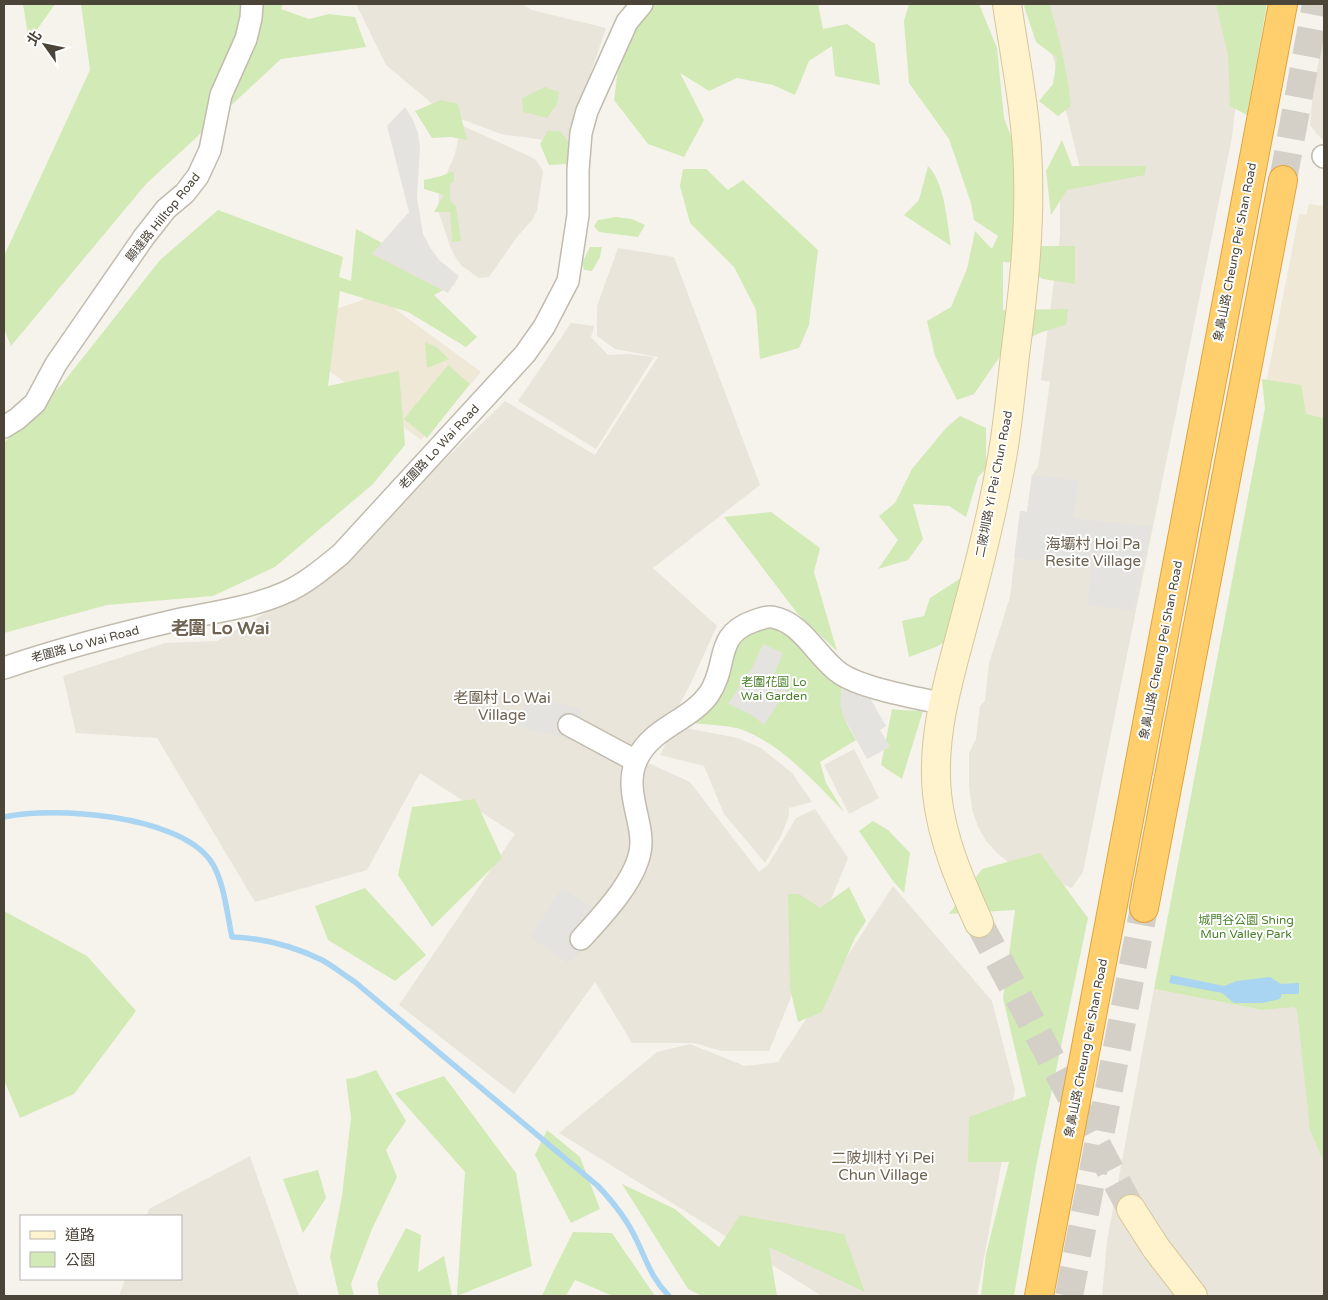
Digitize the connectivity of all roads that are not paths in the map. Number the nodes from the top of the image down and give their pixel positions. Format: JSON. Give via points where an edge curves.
{"nodes":[{"id":1,"x":252,"y":4,"type":"edge"},
{"id":2,"x":642,"y":4,"type":"edge"},
{"id":3,"x":1007,"y":4,"type":"edge"},
{"id":4,"x":1283,"y":4,"type":"edge"},
{"id":5,"x":1283,"y":180,"type":"tunnel mouth"},
{"id":6,"x":4,"y":427,"type":"edge"},
{"id":7,"x":4,"y":668,"type":"edge"},
{"id":8,"x":942,"y":704,"type":"junction"},
{"id":9,"x":569,"y":725,"type":"dead end"},
{"id":10,"x":636,"y":761,"type":"junction"},
{"id":11,"x":1144,"y":908,"type":"tunnel mouth"},
{"id":12,"x":979,"y":923,"type":"tunnel mouth"},
{"id":13,"x":581,"y":939,"type":"dead end"},
{"id":14,"x":1131,"y":1209,"type":"tunnel mouth"},
{"id":15,"x":1039,"y":1296,"type":"edge"},
{"id":16,"x":1193,"y":1296,"type":"edge"}],
"edges":[{"from":1,"to":6,"type":"street","name":"顯達路 Hilltop Road","via":[[246,39],[221,95],[210,150],[198,176],[144,237],[56,364],[35,403]]},
{"from":2,"to":7,"type":"street","name":"老圍路 Lo Wai Road","via":[[627,22],[587,111],[581,133],[578,215],[568,281],[544,327],[525,354],[341,554],[286,592],[253,604],[51,652]]},
{"from":3,"to":8,"type":"street","name":"二陂圳路 Yi Pei Chun Road","via":[[1027,141],[1029,199],[1024,292],[1005,440],[988,532]]},
{"from":4,"to":15,"type":"highway","name":"象鼻山路 Cheung Pei Shan Road"},
{"from":5,"to":11,"type":"highway"},
{"from":8,"to":10,"type":"street","via":[[850,679],[827,662],[794,626],[770,616],[741,625],[728,638],[716,682],[708,695],[698,706],[658,732]]},
{"from":8,"to":12,"type":"street","name":"二陂圳路 Yi Pei Chun Road","via":[[936,752],[940,817],[956,872]]},
{"from":9,"to":10,"type":"street"},
{"from":10,"to":13,"type":"street","via":[[632,782],[641,851],[636,867],[618,895]]},
{"from":14,"to":16,"type":"street"}]}
